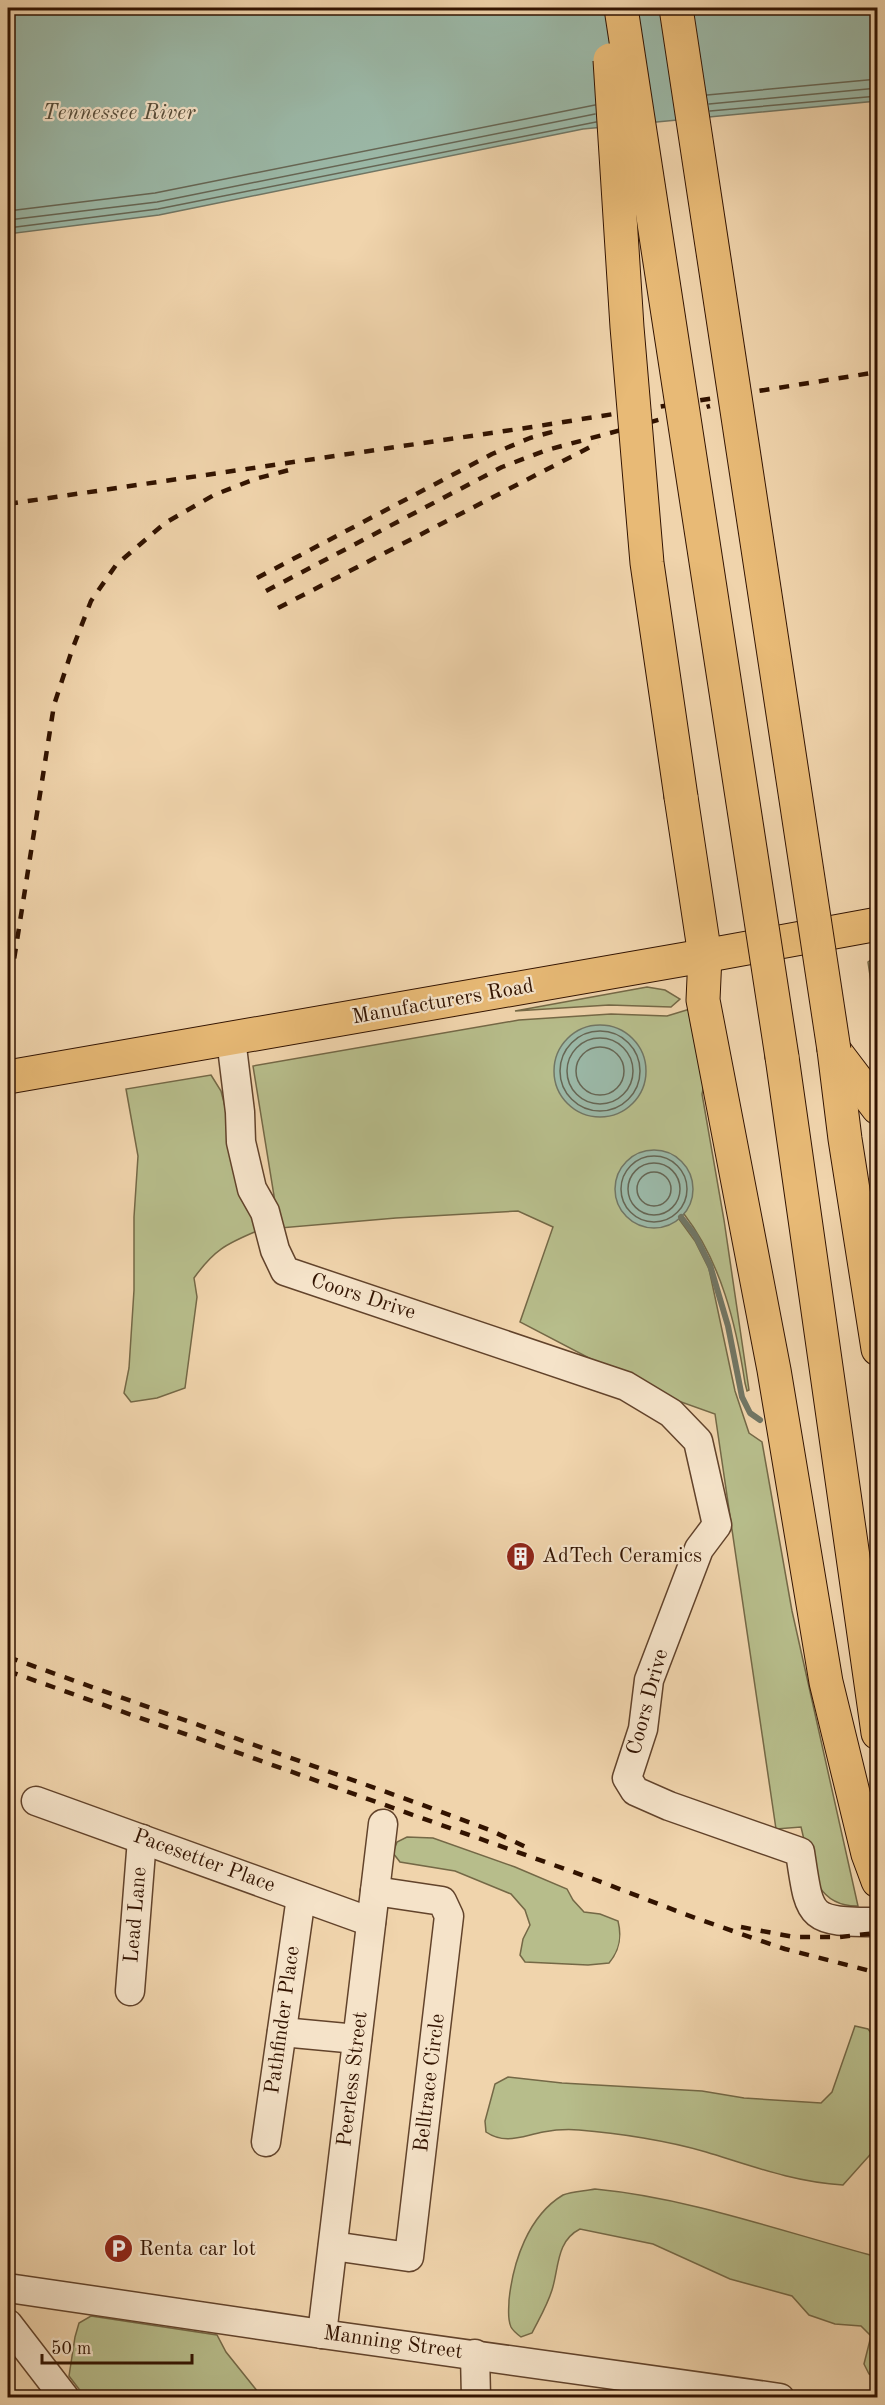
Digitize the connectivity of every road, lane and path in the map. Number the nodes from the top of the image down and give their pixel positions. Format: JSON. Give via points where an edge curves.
{"nodes":[{"id":1,"x":606,"y":8,"type":"edge"},
{"id":2,"x":621,"y":8,"type":"edge"},
{"id":3,"x":676,"y":8,"type":"edge"},
{"id":4,"x":878,"y":924,"type":"edge"},
{"id":5,"x":705,"y":956,"type":"junction"},
{"id":6,"x":231,"y":1039,"type":"junction"},
{"id":7,"x":834,"y":1050,"type":"junction"},
{"id":8,"x":8,"y":1077,"type":"edge"},
{"id":9,"x":878,"y":1108,"type":"edge"},
{"id":10,"x":878,"y":1349,"type":"edge"},
{"id":11,"x":878,"y":1733,"type":"edge"},
{"id":12,"x":36,"y":1801,"type":"dead end"},
{"id":13,"x":383,"y":1824,"type":"dead end"},
{"id":14,"x":142,"y":1839,"type":"junction"},
{"id":15,"x":873,"y":1867,"type":"edge"},
{"id":16,"x":375,"y":1891,"type":"junction"},
{"id":17,"x":301,"y":1897,"type":"junction"},
{"id":18,"x":371,"y":1922,"type":"junction"},
{"id":19,"x":878,"y":1922,"type":"edge"},
{"id":20,"x":130,"y":1991,"type":"dead end"},
{"id":21,"x":282,"y":2032,"type":"junction"},
{"id":22,"x":357,"y":2039,"type":"junction"},
{"id":23,"x":266,"y":2142,"type":"dead end"},
{"id":24,"x":333,"y":2247,"type":"junction"},
{"id":25,"x":8,"y":2288,"type":"edge"},
{"id":26,"x":8,"y":2324,"type":"edge"},
{"id":27,"x":322,"y":2334,"type":"junction"},
{"id":28,"x":475,"y":2354,"type":"junction"},
{"id":29,"x":65,"y":2397,"type":"edge"},
{"id":30,"x":476,"y":2397,"type":"edge"},
{"id":31,"x":780,"y":2397,"type":"edge"}],
"edges":[{"from":1,"to":5,"type":"main road","bridge":true,"via":[[647,562]]},
{"from":2,"to":11,"type":"main road","bridge":true,"via":[[782,1058]]},
{"from":3,"to":7,"type":"main road","bridge":true},
{"from":4,"to":5,"type":"main road","name":"Manufacturers Road"},
{"from":5,"to":6,"type":"main road","name":"Manufacturers Road"},
{"from":5,"to":15,"type":"main road","via":[[703,1000],[774,1370],[826,1682]]},
{"from":6,"to":8,"type":"main road","name":"Manufacturers Road"},
{"from":6,"to":19,"type":"street","name":"Coors Drive","via":[[241,1142],[252,1189],[265,1212],[285,1271],[626,1386],[671,1413],[698,1441],[717,1526],[699,1549],[649,1680],[643,1729],[627,1778],[636,1791],[669,1806],[800,1852],[807,1900],[814,1913],[824,1918]]},
{"from":7,"to":9,"type":"main road"},
{"from":7,"to":10,"type":"main road"},
{"from":12,"to":14,"type":"street","name":"Pacesetter Place"},
{"from":13,"to":16,"type":"street","name":"Peerless Street"},
{"from":14,"to":17,"type":"street","name":"Pacesetter Place"},
{"from":14,"to":20,"type":"street","name":"Lead Lane"},
{"from":16,"to":18,"type":"street","name":"Peerless Street"},
{"from":16,"to":24,"type":"street","name":"Belltrace Circle","via":[[442,1901],[449,1916],[412,2233],[409,2257]]},
{"from":17,"to":18,"type":"street","name":"Pacesetter Place"},
{"from":17,"to":21,"type":"street","name":"Pathfinder Place"},
{"from":18,"to":22,"type":"street","name":"Peerless Street"},
{"from":21,"to":22,"type":"street"},
{"from":21,"to":23,"type":"street","name":"Pathfinder Place"},
{"from":22,"to":24,"type":"street","name":"Peerless Street"},
{"from":24,"to":27,"type":"street","name":"Peerless Street"},
{"from":25,"to":27,"type":"street","name":"Manning Street"},
{"from":26,"to":29,"type":"street"},
{"from":27,"to":28,"type":"street","name":"Manning Street"},
{"from":28,"to":30,"type":"street"},
{"from":28,"to":31,"type":"street","name":"Manning Street"}]}
